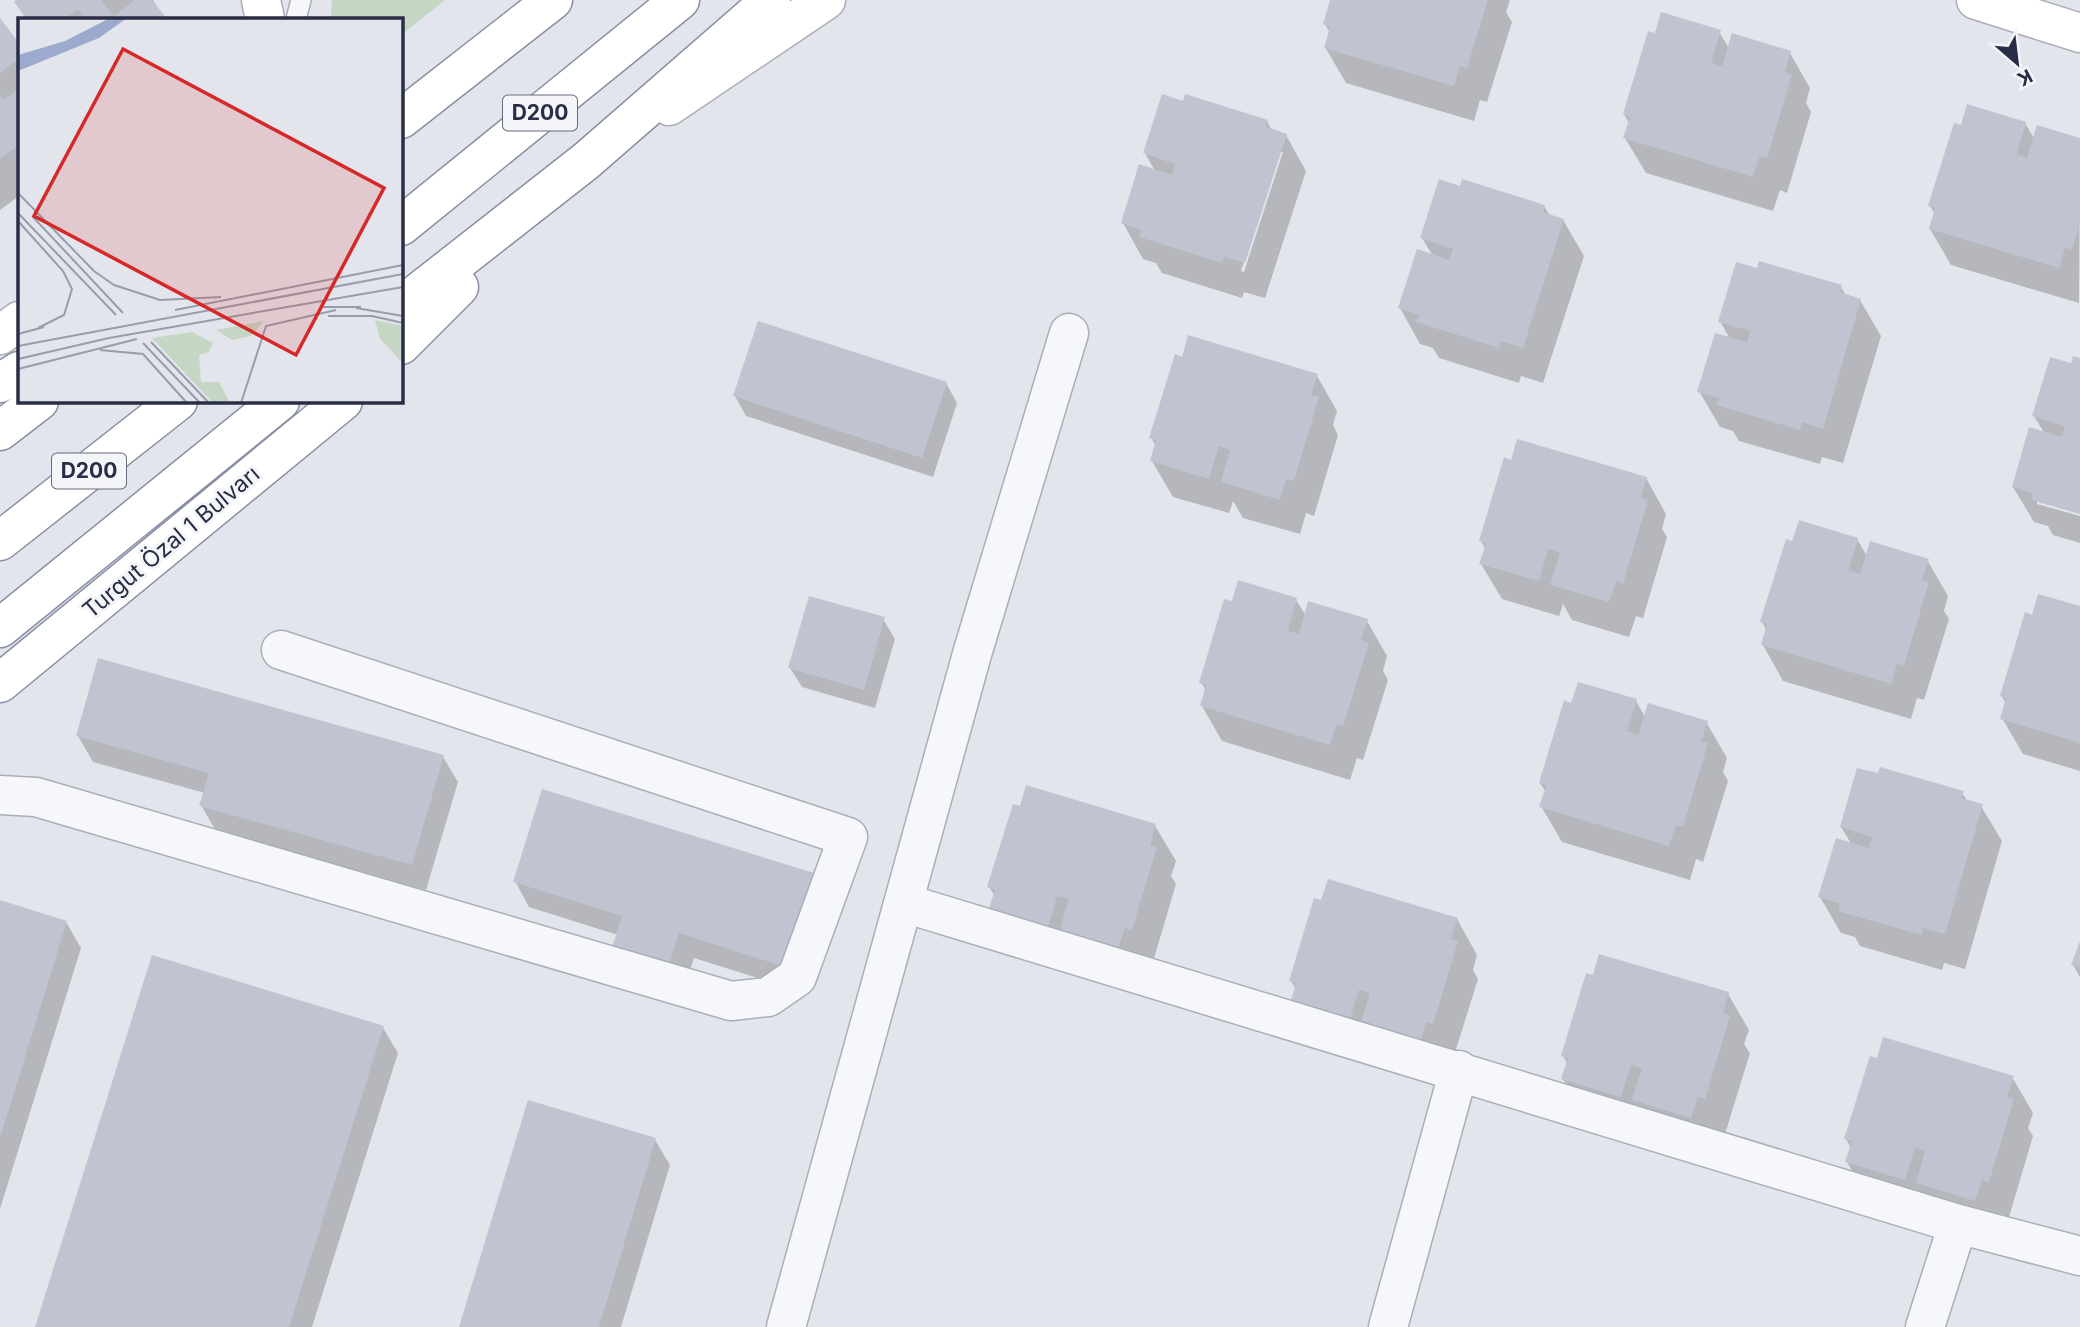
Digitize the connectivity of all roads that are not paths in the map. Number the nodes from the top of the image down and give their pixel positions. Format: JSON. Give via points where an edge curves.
{"nodes":[{"id":1,"x":261,"y":0,"type":"edge"},
{"id":2,"x":301,"y":0,"type":"edge"},
{"id":3,"x":553,"y":0,"type":"edge"},
{"id":4,"x":680,"y":0,"type":"edge"},
{"id":5,"x":771,"y":0,"type":"edge"},
{"id":6,"x":826,"y":0,"type":"edge"},
{"id":7,"x":1976,"y":0,"type":"edge"},
{"id":8,"x":265,"y":18,"type":"edge"},
{"id":9,"x":296,"y":18,"type":"edge"},
{"id":10,"x":2080,"y":33,"type":"edge"},
{"id":11,"x":402,"y":118,"type":"edge"},
{"id":12,"x":586,"y":161,"type":"junction"},
{"id":13,"x":402,"y":225,"type":"edge"},
{"id":14,"x":18,"y":301,"type":"edge"},
{"id":15,"x":402,"y":305,"type":"edge"},
{"id":16,"x":0,"y":310,"type":"edge"},
{"id":17,"x":18,"y":322,"type":"edge"},
{"id":18,"x":1069,"y":333,"type":"dead end"},
{"id":19,"x":0,"y":335,"type":"edge"},
{"id":20,"x":402,"y":344,"type":"edge"},
{"id":21,"x":18,"y":371,"type":"edge"},
{"id":22,"x":0,"y":383,"type":"edge"},
{"id":23,"x":37,"y":402,"type":"edge"},
{"id":24,"x":177,"y":402,"type":"edge"},
{"id":25,"x":279,"y":402,"type":"edge"},
{"id":26,"x":342,"y":402,"type":"edge"},
{"id":27,"x":0,"y":431,"type":"edge"},
{"id":28,"x":0,"y":541,"type":"edge"},
{"id":29,"x":0,"y":628,"type":"edge"},
{"id":30,"x":281,"y":650,"type":"dead end"},
{"id":31,"x":0,"y":683,"type":"edge"},
{"id":32,"x":0,"y":795,"type":"edge"},
{"id":33,"x":904,"y":903,"type":"junction"},
{"id":34,"x":1459,"y":1070,"type":"junction"},
{"id":35,"x":1958,"y":1224,"type":"junction"},
{"id":36,"x":2080,"y":1256,"type":"edge"},
{"id":37,"x":795,"y":1325,"type":"edge"},
{"id":38,"x":1388,"y":1327,"type":"edge"},
{"id":39,"x":1925,"y":1327,"type":"edge"}],
"edges":[{"from":1,"to":8,"type":"main road"},
{"from":2,"to":9,"type":"lane"},
{"from":3,"to":11,"type":"main road"},
{"from":4,"to":13,"type":"main road","number":"D200"},
{"from":5,"to":12,"type":"main road"},
{"from":6,"to":12,"type":"main road"},
{"from":7,"to":10,"type":"main road"},
{"from":12,"to":15,"type":"main road"},
{"from":12,"to":20,"type":"main road"},
{"from":14,"to":16,"type":"main road"},
{"from":17,"to":19,"type":"main road"},
{"from":18,"to":33,"type":"street","via":[[972,654]]},
{"from":21,"to":22,"type":"main road"},
{"from":23,"to":27,"type":"main road"},
{"from":24,"to":28,"type":"main road","number":"D200"},
{"from":25,"to":29,"type":"main road","name":"Turgut Özal 1 Bulvarı"},
{"from":26,"to":31,"type":"main road","name":"Turgut Özal 1 Bulvarı"},
{"from":30,"to":32,"type":"street","via":[[848,837],[797,977],[768,998],[731,1001],[36,797]]},
{"from":33,"to":34,"type":"street"},
{"from":33,"to":37,"type":"street"},
{"from":34,"to":35,"type":"street"},
{"from":34,"to":38,"type":"street"},
{"from":35,"to":36,"type":"street"},
{"from":35,"to":39,"type":"street"}]}
